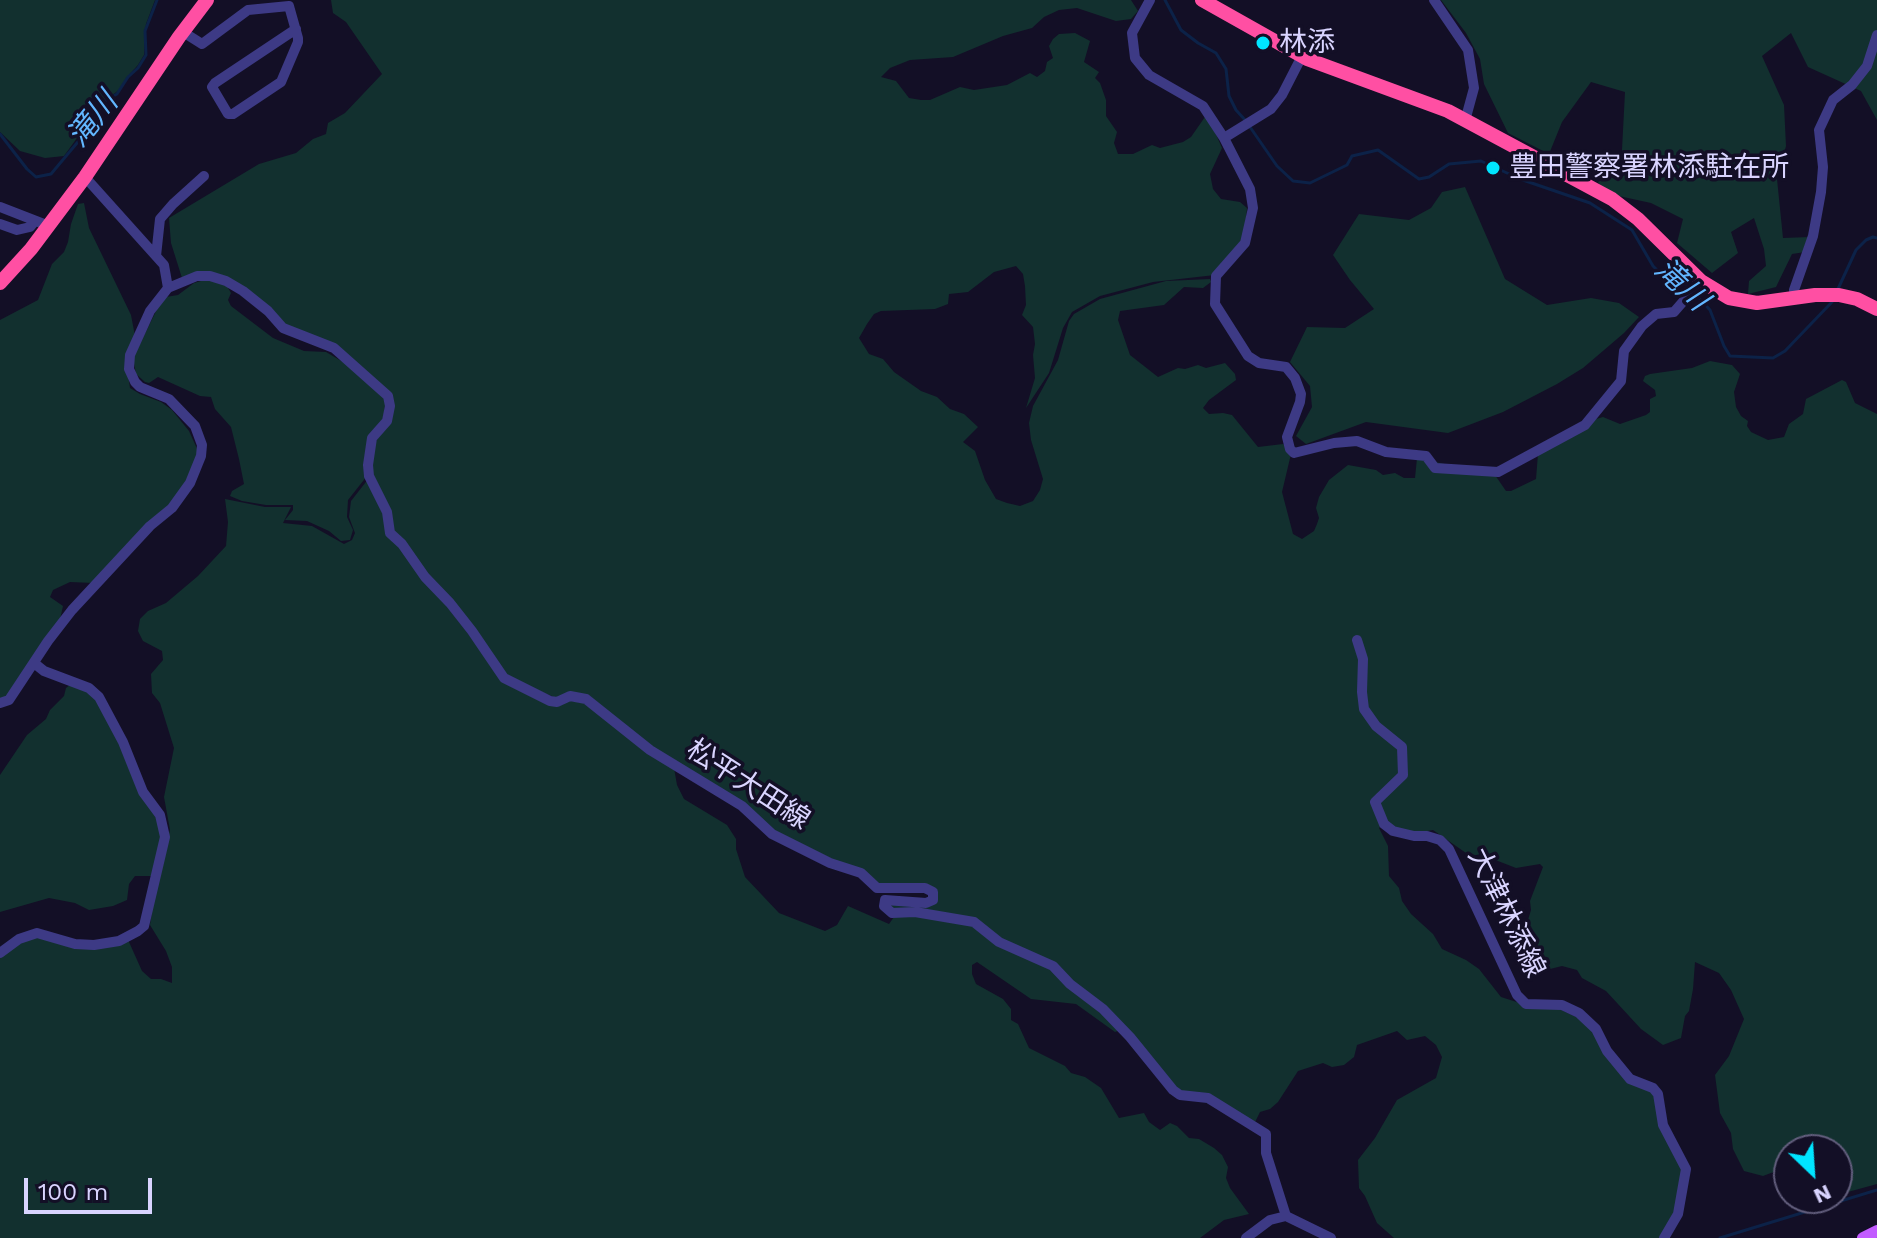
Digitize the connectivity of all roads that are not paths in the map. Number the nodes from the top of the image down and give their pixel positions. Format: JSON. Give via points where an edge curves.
{"nodes":[{"id":1,"x":207,"y":0,"type":"edge"},
{"id":2,"x":1150,"y":0,"type":"edge"},
{"id":3,"x":1202,"y":0,"type":"edge"},
{"id":4,"x":1434,"y":0,"type":"edge"},
{"id":5,"x":296,"y":29,"type":"junction"},
{"id":6,"x":183,"y":32,"type":"junction"},
{"id":7,"x":1877,"y":35,"type":"edge"},
{"id":8,"x":1302,"y":56,"type":"junction"},
{"id":9,"x":1465,"y":121,"type":"junction"},
{"id":10,"x":1224,"y":138,"type":"junction"},
{"id":11,"x":204,"y":176,"type":"dead end"},
{"id":12,"x":85,"y":177,"type":"junction"},
{"id":13,"x":0,"y":207,"type":"edge"},
{"id":14,"x":0,"y":224,"type":"edge"},
{"id":15,"x":42,"y":224,"type":"junction"},
{"id":16,"x":156,"y":256,"type":"junction"},
{"id":17,"x":1701,"y":281,"type":"junction"},
{"id":18,"x":0,"y":283,"type":"edge"},
{"id":19,"x":168,"y":288,"type":"junction"},
{"id":20,"x":1795,"y":299,"type":"junction"},
{"id":21,"x":1877,"y":309,"type":"edge"},
{"id":22,"x":1357,"y":640,"type":"dead end"},
{"id":23,"x":34,"y":663,"type":"junction"},
{"id":24,"x":0,"y":703,"type":"edge"},
{"id":25,"x":0,"y":953,"type":"edge"},
{"id":26,"x":1286,"y":1216,"type":"junction"},
{"id":27,"x":1877,"y":1231,"type":"edge"},
{"id":28,"x":1246,"y":1238,"type":"edge"},
{"id":29,"x":1331,"y":1238,"type":"edge"},
{"id":30,"x":1664,"y":1238,"type":"edge"},
{"id":31,"x":1863,"y":1238,"type":"edge"}],
"edges":[{"from":1,"to":6,"type":"highway"},
{"from":2,"to":10,"type":"street","via":[[1132,33],[1135,58],[1149,75],[1203,106]]},
{"from":3,"to":8,"type":"highway"},
{"from":4,"to":9,"type":"street","via":[[1468,50],[1474,88]]},
{"from":5,"to":5,"type":"street","via":[[298,42],[281,82],[228,114],[212,87],[215,83]]},
{"from":5,"to":6,"type":"street","via":[[287,4],[248,10],[202,44]]},
{"from":6,"to":12,"type":"highway"},
{"from":7,"to":20,"type":"street","via":[[1867,66],[1833,100],[1819,130],[1821,192]]},
{"from":8,"to":9,"type":"highway"},
{"from":8,"to":10,"type":"street","via":[[1275,105]]},
{"from":9,"to":17,"type":"highway","via":[[1612,199]]},
{"from":10,"to":17,"type":"street","via":[[1250,189],[1253,208],[1245,243],[1216,276],[1217,310],[1248,356],[1286,367],[1299,388],[1297,414],[1287,437],[1294,453],[1357,441],[1386,452],[1426,456],[1435,468],[1492,473],[1585,425],[1621,381],[1624,351],[1642,326],[1656,314],[1674,312]]},
{"from":11,"to":16,"type":"street","via":[[160,219]]},
{"from":12,"to":15,"type":"highway"},
{"from":12,"to":16,"type":"street"},
{"from":13,"to":15,"type":"street"},
{"from":14,"to":15,"type":"street","via":[[17,230]]},
{"from":15,"to":18,"type":"highway"},
{"from":16,"to":19,"type":"street","via":[[164,265]]},
{"from":17,"to":20,"type":"highway","via":[[1739,301]]},
{"from":19,"to":23,"type":"street","via":[[132,347],[129,369],[140,387],[169,399],[195,426],[202,445],[199,464],[172,508],[72,610]]},
{"from":19,"to":26,"type":"street","name":"松平大田線","via":[[197,276],[226,281],[283,328],[334,348],[388,396],[387,421],[372,438],[368,468],[390,533],[504,678],[550,701],[586,699],[650,750],[742,806],[772,834],[861,873],[877,888],[925,888],[934,895],[926,903],[885,900],[892,913],[974,922],[999,942],[1053,966],[1103,1009],[1173,1090],[1208,1098],[1266,1134],[1266,1153]]},
{"from":20,"to":21,"type":"highway","via":[[1833,295]]},
{"from":22,"to":30,"type":"street","name":"大津林添線","via":[[1363,659],[1364,709],[1402,747],[1403,775],[1375,802],[1384,824],[1393,831],[1440,840],[1449,849],[1521,999],[1579,1013],[1630,1079],[1658,1094],[1663,1125],[1686,1169],[1678,1214]]},
{"from":23,"to":24,"type":"street","via":[[9,700]]},
{"from":23,"to":25,"type":"street","via":[[99,697],[143,792],[160,815],[165,837],[144,926],[138,931],[94,945],[37,933]]},
{"from":26,"to":28,"type":"street","via":[[1270,1220]]},
{"from":26,"to":29,"type":"street"},
{"from":27,"to":31,"type":"main road"}]}
